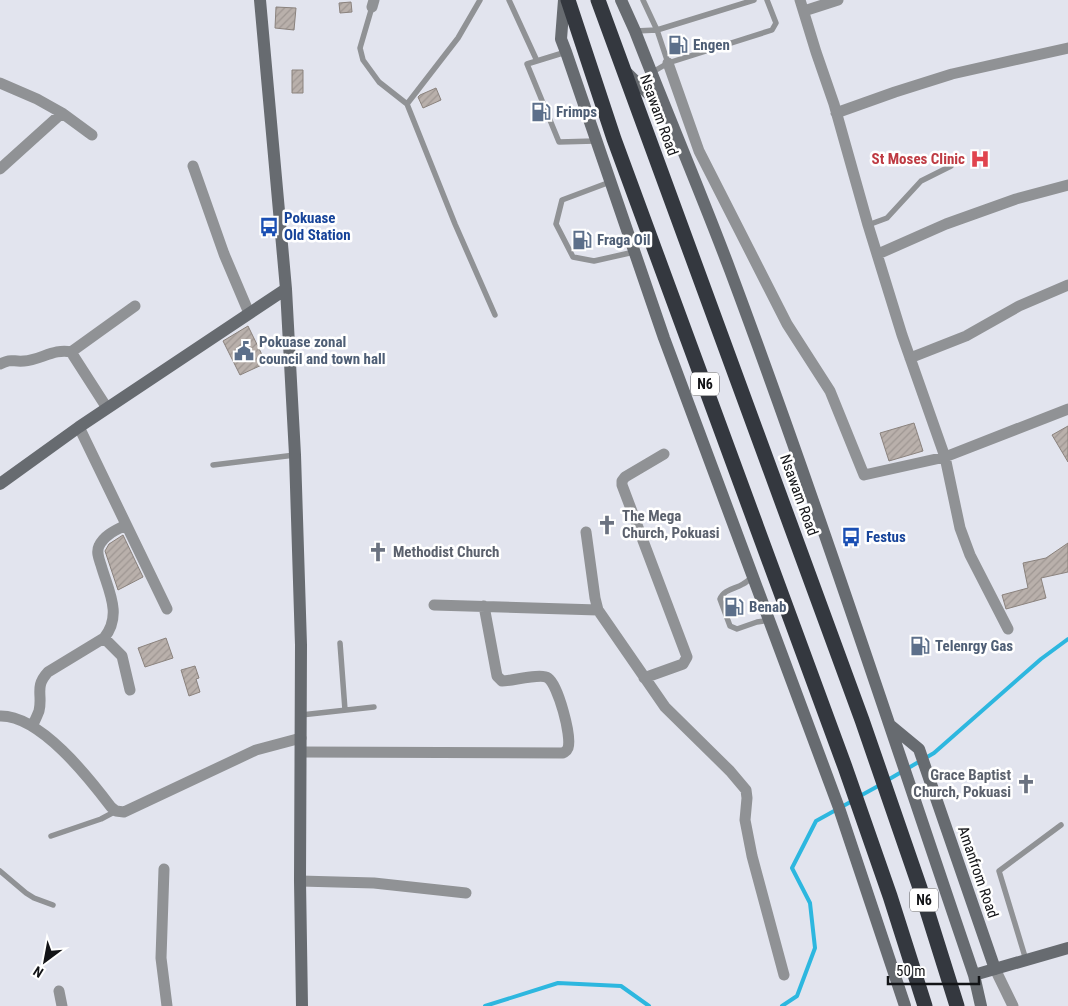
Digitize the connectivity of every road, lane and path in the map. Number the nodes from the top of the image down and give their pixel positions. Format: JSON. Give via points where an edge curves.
{"nodes":[{"id":1,"x":260,"y":0,"type":"edge"},
{"id":2,"x":480,"y":0,"type":"edge"},
{"id":3,"x":509,"y":0,"type":"edge"},
{"id":4,"x":566,"y":0,"type":"edge"},
{"id":5,"x":598,"y":0,"type":"edge"},
{"id":6,"x":621,"y":0,"type":"edge"},
{"id":7,"x":643,"y":0,"type":"edge"},
{"id":8,"x":754,"y":0,"type":"edge"},
{"id":9,"x":767,"y":0,"type":"edge"},
{"id":10,"x":838,"y":0,"type":"edge"},
{"id":11,"x":373,"y":3,"type":"edge"},
{"id":12,"x":802,"y":5,"type":"edge"},
{"id":13,"x":657,"y":30,"type":"junction"},
{"id":14,"x":635,"y":31,"type":"junction"},
{"id":15,"x":1068,"y":48,"type":"edge"},
{"id":16,"x":566,"y":52,"type":"junction"},
{"id":17,"x":537,"y":61,"type":"junction"},
{"id":18,"x":668,"y":63,"type":"junction"},
{"id":19,"x":625,"y":71,"type":"junction"},
{"id":20,"x":651,"y":73,"type":"junction"},
{"id":21,"x":0,"y":83,"type":"edge"},
{"id":22,"x":407,"y":104,"type":"junction"},
{"id":23,"x":667,"y":112,"type":"junction"},
{"id":24,"x":62,"y":113,"type":"junction"},
{"id":25,"x":836,"y":113,"type":"junction"},
{"id":26,"x":92,"y":135,"type":"dead end"},
{"id":27,"x":596,"y":141,"type":"junction"},
{"id":28,"x":193,"y":166,"type":"dead end"},
{"id":29,"x":951,"y":166,"type":"dead end"},
{"id":30,"x":0,"y":169,"type":"edge"},
{"id":31,"x":610,"y":182,"type":"junction"},
{"id":32,"x":1068,"y":186,"type":"edge"},
{"id":33,"x":868,"y":225,"type":"junction"},
{"id":34,"x":634,"y":252,"type":"junction"},
{"id":35,"x":878,"y":254,"type":"junction"},
{"id":36,"x":1068,"y":285,"type":"edge"},
{"id":37,"x":286,"y":289,"type":"junction"},
{"id":38,"x":135,"y":306,"type":"dead end"},
{"id":39,"x":249,"y":313,"type":"junction"},
{"id":40,"x":495,"y":316,"type":"dead end"},
{"id":41,"x":71,"y":352,"type":"junction"},
{"id":42,"x":910,"y":358,"type":"junction"},
{"id":43,"x":0,"y":364,"type":"edge"},
{"id":44,"x":107,"y":408,"type":"junction"},
{"id":45,"x":1067,"y":411,"type":"edge"},
{"id":46,"x":79,"y":426,"type":"junction"},
{"id":47,"x":664,"y":454,"type":"dead end"},
{"id":48,"x":295,"y":455,"type":"junction"},
{"id":49,"x":945,"y":457,"type":"junction"},
{"id":50,"x":213,"y":465,"type":"dead end"},
{"id":51,"x":0,"y":484,"type":"edge"},
{"id":52,"x":126,"y":525,"type":"junction"},
{"id":53,"x":586,"y":532,"type":"dead end"},
{"id":54,"x":753,"y":576,"type":"junction"},
{"id":55,"x":434,"y":605,"type":"dead end"},
{"id":56,"x":484,"y":606,"type":"junction"},
{"id":57,"x":167,"y":609,"type":"dead end"},
{"id":58,"x":598,"y":610,"type":"junction"},
{"id":59,"x":770,"y":620,"type":"junction"},
{"id":60,"x":1008,"y":629,"type":"dead end"},
{"id":61,"x":104,"y":638,"type":"junction"},
{"id":62,"x":340,"y":643,"type":"dead end"},
{"id":63,"x":644,"y":678,"type":"junction"},
{"id":64,"x":130,"y":690,"type":"dead end"},
{"id":65,"x":374,"y":708,"type":"dead end"},
{"id":66,"x":345,"y":710,"type":"junction"},
{"id":67,"x":301,"y":715,"type":"junction"},
{"id":68,"x":0,"y":716,"type":"edge"},
{"id":69,"x":890,"y":725,"type":"junction"},
{"id":70,"x":32,"y":726,"type":"junction"},
{"id":71,"x":301,"y":738,"type":"junction"},
{"id":72,"x":301,"y":752,"type":"junction"},
{"id":73,"x":116,"y":811,"type":"junction"},
{"id":74,"x":1061,"y":824,"type":"dead end"},
{"id":75,"x":51,"y":836,"type":"dead end"},
{"id":76,"x":164,"y":869,"type":"dead end"},
{"id":77,"x":0,"y":871,"type":"edge"},
{"id":78,"x":300,"y":881,"type":"junction"},
{"id":79,"x":466,"y":893,"type":"dead end"},
{"id":80,"x":53,"y":905,"type":"dead end"},
{"id":81,"x":1068,"y":948,"type":"edge"},
{"id":82,"x":1026,"y":960,"type":"junction"},
{"id":83,"x":995,"y":969,"type":"junction"},
{"id":84,"x":784,"y":974,"type":"dead end"},
{"id":85,"x":974,"y":975,"type":"junction"},
{"id":86,"x":59,"y":991,"type":"dead end"},
{"id":87,"x":62,"y":1006,"type":"edge"},
{"id":88,"x":167,"y":1006,"type":"edge"},
{"id":89,"x":302,"y":1006,"type":"edge"},
{"id":90,"x":905,"y":1006,"type":"edge"},
{"id":91,"x":925,"y":1006,"type":"edge"},
{"id":92,"x":957,"y":1006,"type":"edge"},
{"id":93,"x":981,"y":1006,"type":"edge"},
{"id":94,"x":1013,"y":1006,"type":"edge"}],
"edges":[{"from":1,"to":37,"type":"main road"},
{"from":2,"to":22,"type":"lane","via":[[458,38]]},
{"from":3,"to":17,"type":"lane"},
{"from":4,"to":16,"type":"main road","via":[[561,39]]},
{"from":4,"to":91,"type":"highway","number":"N6","via":[[845,767]]},
{"from":5,"to":19,"type":"highway","name":"Nsawam Road","number":"N6"},
{"from":6,"to":14,"type":"main road"},
{"from":7,"to":13,"type":"lane"},
{"from":8,"to":13,"type":"lane"},
{"from":9,"to":18,"type":"lane","via":[[776,23],[772,30]]},
{"from":10,"to":12,"type":"street"},
{"from":11,"to":22,"type":"lane","via":[[360,48],[363,60],[379,82]]},
{"from":12,"to":25,"type":"street"},
{"from":13,"to":14,"type":"lane"},
{"from":13,"to":18,"type":"lane"},
{"from":14,"to":20,"type":"main road"},
{"from":15,"to":25,"type":"street","via":[[952,74]]},
{"from":16,"to":17,"type":"lane"},
{"from":16,"to":27,"type":"main road"},
{"from":17,"to":27,"type":"lane","via":[[527,64],[559,142]]},
{"from":18,"to":20,"type":"lane"},
{"from":18,"to":49,"type":"street","via":[[699,151],[787,324],[830,391],[864,475]]},
{"from":19,"to":23,"type":"main road"},
{"from":19,"to":92,"type":"highway","name":"Nsawam Road","number":"N6","via":[[876,758]]},
{"from":20,"to":23,"type":"main road"},
{"from":21,"to":24,"type":"street"},
{"from":22,"to":40,"type":"lane"},
{"from":23,"to":69,"type":"main road","via":[[730,268]]},
{"from":24,"to":26,"type":"street"},
{"from":24,"to":30,"type":"street"},
{"from":25,"to":33,"type":"street"},
{"from":27,"to":31,"type":"main road"},
{"from":28,"to":39,"type":"street"},
{"from":29,"to":33,"type":"lane","via":[[921,181],[887,218]]},
{"from":31,"to":34,"type":"main road"},
{"from":31,"to":34,"type":"lane","via":[[562,200],[556,224],[573,257],[594,261]]},
{"from":32,"to":35,"type":"street","via":[[1016,199],[946,224]]},
{"from":33,"to":35,"type":"street"},
{"from":34,"to":54,"type":"main road"},
{"from":35,"to":42,"type":"street"},
{"from":36,"to":42,"type":"street","via":[[1019,306],[966,336]]},
{"from":37,"to":39,"type":"main road"},
{"from":37,"to":48,"type":"main road"},
{"from":38,"to":41,"type":"street"},
{"from":39,"to":44,"type":"main road"},
{"from":41,"to":43,"type":"street","via":[[64,350]]},
{"from":41,"to":44,"type":"street"},
{"from":42,"to":49,"type":"street"},
{"from":44,"to":46,"type":"main road"},
{"from":45,"to":49,"type":"street"},
{"from":46,"to":51,"type":"main road"},
{"from":46,"to":52,"type":"street"},
{"from":47,"to":63,"type":"street","via":[[625,477],[622,485],[687,656],[683,664]]},
{"from":48,"to":50,"type":"lane"},
{"from":48,"to":67,"type":"main road"},
{"from":49,"to":60,"type":"street","via":[[960,528],[970,555]]},
{"from":52,"to":57,"type":"street"},
{"from":52,"to":61,"type":"street","via":[[109,534],[98,549],[114,608],[110,630]]},
{"from":53,"to":58,"type":"street"},
{"from":54,"to":59,"type":"main road"},
{"from":54,"to":59,"type":"lane","via":[[725,592],[720,599],[730,626],[737,629]]},
{"from":55,"to":56,"type":"street"},
{"from":56,"to":58,"type":"street"},
{"from":56,"to":72,"type":"street","via":[[497,676],[502,681],[541,676],[548,678],[558,692],[566,726],[568,746],[565,752]]},
{"from":58,"to":63,"type":"street"},
{"from":59,"to":90,"type":"main road","via":[[839,808]]},
{"from":61,"to":64,"type":"street","via":[[122,656]]},
{"from":61,"to":70,"type":"street","via":[[42,678],[39,711]]},
{"from":62,"to":66,"type":"lane"},
{"from":63,"to":84,"type":"street","via":[[665,707],[746,790],[745,820],[752,856]]},
{"from":65,"to":66,"type":"lane"},
{"from":66,"to":67,"type":"lane"},
{"from":67,"to":71,"type":"main road"},
{"from":68,"to":70,"type":"street"},
{"from":69,"to":83,"type":"main road","name":"Amanfrom Road","via":[[919,748]]},
{"from":69,"to":85,"type":"main road"},
{"from":70,"to":73,"type":"street","via":[[64,751]]},
{"from":71,"to":72,"type":"main road"},
{"from":71,"to":73,"type":"street","via":[[256,750],[133,809]]},
{"from":72,"to":78,"type":"main road"},
{"from":73,"to":75,"type":"lane"},
{"from":74,"to":82,"type":"lane","via":[[999,871]]},
{"from":76,"to":88,"type":"street","via":[[161,958]]},
{"from":77,"to":80,"type":"lane","via":[[26,893]]},
{"from":78,"to":79,"type":"street","via":[[374,883]]},
{"from":78,"to":89,"type":"main road"},
{"from":81,"to":82,"type":"main road"},
{"from":82,"to":83,"type":"main road"},
{"from":83,"to":85,"type":"main road"},
{"from":83,"to":94,"type":"street"},
{"from":85,"to":93,"type":"main road"},
{"from":86,"to":87,"type":"street"}]}
